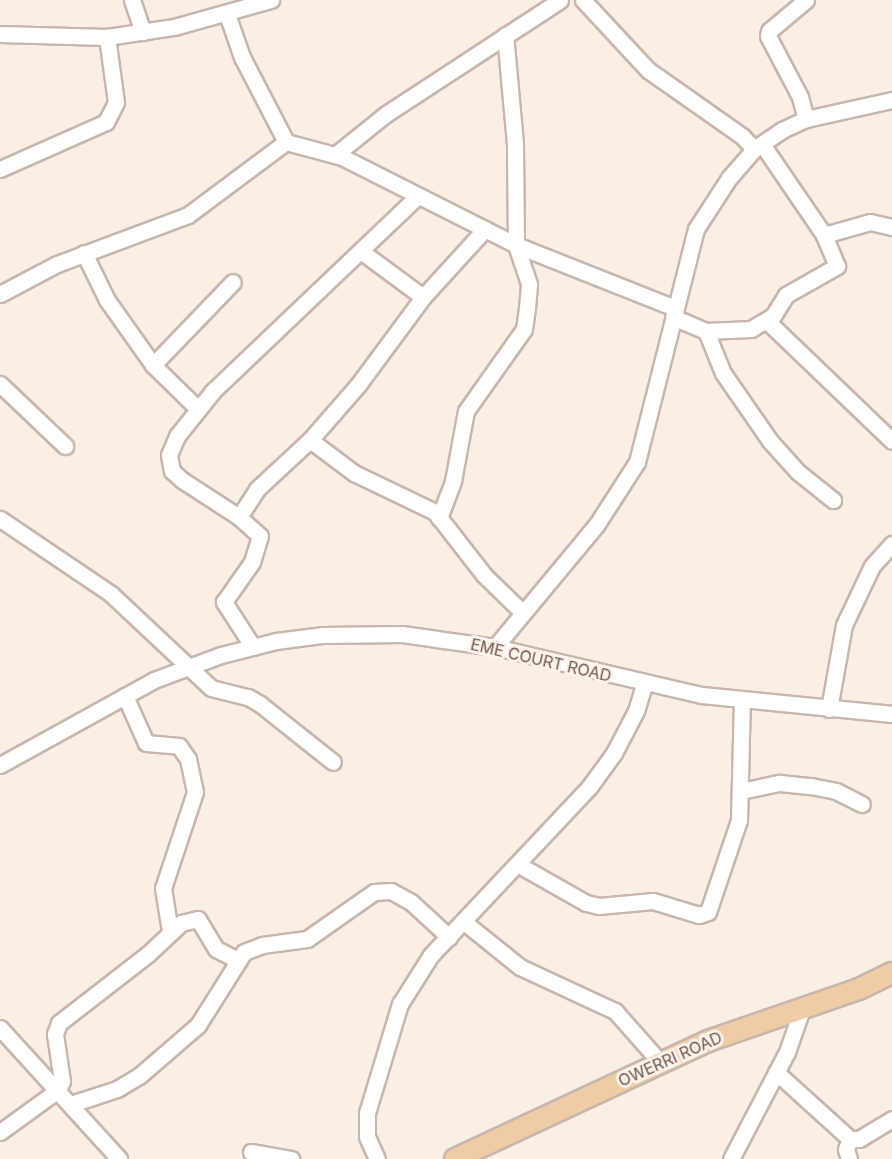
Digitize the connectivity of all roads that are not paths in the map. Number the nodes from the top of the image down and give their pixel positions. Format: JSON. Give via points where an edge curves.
{"nodes":[{"id":1,"x":132,"y":0,"type":"edge"},
{"id":2,"x":271,"y":0,"type":"edge"},
{"id":3,"x":560,"y":0,"type":"edge"},
{"id":4,"x":584,"y":0,"type":"edge"},
{"id":5,"x":806,"y":0,"type":"edge"},
{"id":6,"x":247,"y":4,"type":"edge"},
{"id":7,"x":227,"y":14,"type":"junction"},
{"id":8,"x":143,"y":32,"type":"junction"},
{"id":9,"x":0,"y":34,"type":"edge"},
{"id":10,"x":505,"y":35,"type":"junction"},
{"id":11,"x":107,"y":37,"type":"junction"},
{"id":12,"x":892,"y":100,"type":"edge"},
{"id":13,"x":806,"y":119,"type":"junction"},
{"id":14,"x":286,"y":142,"type":"junction"},
{"id":15,"x":758,"y":146,"type":"junction"},
{"id":16,"x":335,"y":155,"type":"junction"},
{"id":17,"x":0,"y":169,"type":"edge"},
{"id":18,"x":418,"y":196,"type":"junction"},
{"id":19,"x":892,"y":227,"type":"edge"},
{"id":20,"x":485,"y":229,"type":"junction"},
{"id":21,"x":824,"y":235,"type":"junction"},
{"id":22,"x":516,"y":245,"type":"junction"},
{"id":23,"x":362,"y":252,"type":"junction"},
{"id":24,"x":84,"y":253,"type":"junction"},
{"id":25,"x":233,"y":282,"type":"dead end"},
{"id":26,"x":0,"y":294,"type":"edge"},
{"id":27,"x":423,"y":297,"type":"junction"},
{"id":28,"x":674,"y":313,"type":"junction"},
{"id":29,"x":767,"y":321,"type":"junction"},
{"id":30,"x":706,"y":331,"type":"junction"},
{"id":31,"x":153,"y":365,"type":"junction"},
{"id":32,"x":0,"y":384,"type":"edge"},
{"id":33,"x":197,"y":408,"type":"junction"},
{"id":34,"x":310,"y":440,"type":"junction"},
{"id":35,"x":892,"y":441,"type":"edge"},
{"id":36,"x":65,"y":446,"type":"dead end"},
{"id":37,"x":833,"y":500,"type":"dead end"},
{"id":38,"x":239,"y":517,"type":"junction"},
{"id":39,"x":439,"y":518,"type":"junction"},
{"id":40,"x":0,"y":519,"type":"edge"},
{"id":41,"x":892,"y":544,"type":"edge"},
{"id":42,"x":523,"y":613,"type":"junction"},
{"id":43,"x":253,"y":647,"type":"junction"},
{"id":44,"x":495,"y":647,"type":"junction"},
{"id":45,"x":189,"y":666,"type":"junction"},
{"id":46,"x":644,"y":684,"type":"junction"},
{"id":47,"x":125,"y":696,"type":"junction"},
{"id":48,"x":742,"y":700,"type":"junction"},
{"id":49,"x":829,"y":709,"type":"junction"},
{"id":50,"x":892,"y":714,"type":"edge"},
{"id":51,"x":333,"y":762,"type":"dead end"},
{"id":52,"x":0,"y":765,"type":"edge"},
{"id":53,"x":741,"y":791,"type":"junction"},
{"id":54,"x":862,"y":804,"type":"dead end"},
{"id":55,"x":519,"y":865,"type":"junction"},
{"id":56,"x":464,"y":922,"type":"junction"},
{"id":57,"x":170,"y":931,"type":"junction"},
{"id":58,"x":449,"y":937,"type":"junction"},
{"id":59,"x":236,"y":959,"type":"junction"},
{"id":60,"x":892,"y":974,"type":"edge"},
{"id":61,"x":802,"y":1009,"type":"junction"},
{"id":62,"x":0,"y":1028,"type":"edge"},
{"id":63,"x":660,"y":1062,"type":"junction"},
{"id":64,"x":776,"y":1072,"type":"junction"},
{"id":65,"x":58,"y":1090,"type":"junction"},
{"id":66,"x":71,"y":1104,"type":"junction"},
{"id":67,"x":892,"y":1119,"type":"edge"},
{"id":68,"x":0,"y":1132,"type":"edge"},
{"id":69,"x":850,"y":1139,"type":"junction"},
{"id":70,"x":251,"y":1152,"type":"dead end"},
{"id":71,"x":119,"y":1159,"type":"edge"},
{"id":72,"x":291,"y":1159,"type":"edge"},
{"id":73,"x":377,"y":1159,"type":"edge"},
{"id":74,"x":455,"y":1159,"type":"edge"},
{"id":75,"x":731,"y":1159,"type":"edge"},
{"id":76,"x":849,"y":1159,"type":"edge"}],
"edges":[{"from":1,"to":8,"type":"street"},
{"from":2,"to":6,"type":"street"},
{"from":3,"to":10,"type":"street"},
{"from":4,"to":15,"type":"street","via":[[648,69]]},
{"from":5,"to":13,"type":"street","via":[[768,36],[800,97]]},
{"from":6,"to":7,"type":"street"},
{"from":7,"to":8,"type":"street"},
{"from":7,"to":14,"type":"street","via":[[242,57]]},
{"from":8,"to":11,"type":"street"},
{"from":9,"to":11,"type":"street"},
{"from":10,"to":16,"type":"street","via":[[386,114]]},
{"from":10,"to":22,"type":"street","via":[[514,133]]},
{"from":11,"to":17,"type":"street","via":[[116,102],[106,122]]},
{"from":12,"to":13,"type":"street"},
{"from":13,"to":15,"type":"street"},
{"from":14,"to":16,"type":"street"},
{"from":14,"to":24,"type":"street","via":[[188,214]]},
{"from":15,"to":21,"type":"street"},
{"from":15,"to":28,"type":"street","via":[[729,178],[696,229]]},
{"from":16,"to":18,"type":"street"},
{"from":18,"to":20,"type":"street"},
{"from":18,"to":23,"type":"street"},
{"from":19,"to":21,"type":"street","via":[[870,222]]},
{"from":20,"to":22,"type":"street"},
{"from":20,"to":27,"type":"street"},
{"from":21,"to":29,"type":"street","via":[[836,260],[834,270],[786,295]]},
{"from":22,"to":28,"type":"street"},
{"from":22,"to":39,"type":"street","via":[[529,284],[524,329],[466,411],[453,481]]},
{"from":23,"to":27,"type":"street"},
{"from":23,"to":33,"type":"street"},
{"from":24,"to":26,"type":"street"},
{"from":24,"to":31,"type":"street","via":[[107,300]]},
{"from":25,"to":31,"type":"street"},
{"from":27,"to":34,"type":"street","via":[[377,361]]},
{"from":28,"to":30,"type":"street"},
{"from":28,"to":42,"type":"street","via":[[637,462],[603,516]]},
{"from":29,"to":30,"type":"street","via":[[729,333]]},
{"from":29,"to":35,"type":"street"},
{"from":30,"to":37,"type":"street","via":[[723,373],[770,441],[798,472]]},
{"from":31,"to":33,"type":"street"},
{"from":32,"to":36,"type":"street"},
{"from":33,"to":38,"type":"street","via":[[177,436],[168,464],[182,480]]},
{"from":34,"to":38,"type":"street","via":[[257,489]]},
{"from":34,"to":39,"type":"street","via":[[354,473],[429,507]]},
{"from":38,"to":43,"type":"street","via":[[260,536],[260,546],[224,602]]},
{"from":39,"to":42,"type":"street","via":[[484,575]]},
{"from":40,"to":45,"type":"street","via":[[111,594]]},
{"from":41,"to":49,"type":"street","via":[[872,566],[844,625]]},
{"from":42,"to":44,"type":"street"},
{"from":43,"to":44,"type":"street","name":"EME COURT ROAD","via":[[322,635],[368,633]]},
{"from":43,"to":45,"type":"street","name":"EME COURT ROAD"},
{"from":44,"to":46,"type":"street","name":"EME COURT ROAD"},
{"from":45,"to":47,"type":"street","name":"EME COURT ROAD"},
{"from":45,"to":51,"type":"street","via":[[220,693],[248,697],[260,704]]},
{"from":46,"to":48,"type":"street","name":"EME COURT ROAD"},
{"from":46,"to":55,"type":"street","via":[[636,711],[614,753],[590,786]]},
{"from":47,"to":52,"type":"street","name":"EME COURT ROAD"},
{"from":47,"to":57,"type":"street","via":[[146,743],[179,746],[188,759],[195,792],[163,888]]},
{"from":48,"to":49,"type":"street","name":"EME COURT ROAD"},
{"from":48,"to":53,"type":"street"},
{"from":49,"to":50,"type":"street","name":"EME COURT ROAD"},
{"from":53,"to":54,"type":"street","via":[[780,783],[811,786],[836,791]]},
{"from":53,"to":55,"type":"street","via":[[734,842],[713,905],[699,915],[653,901],[599,906],[586,903]]},
{"from":55,"to":56,"type":"street"},
{"from":56,"to":58,"type":"street"},
{"from":56,"to":63,"type":"street","via":[[512,963],[615,1011]]},
{"from":57,"to":59,"type":"street","via":[[191,918],[198,919],[216,949]]},
{"from":57,"to":65,"type":"street","via":[[148,954],[58,1023],[55,1034],[62,1081]]},
{"from":58,"to":59,"type":"street","via":[[411,902],[383,889],[307,939],[262,945]]},
{"from":58,"to":73,"type":"street","via":[[431,955],[400,1004],[373,1086],[365,1128]]},
{"from":59,"to":66,"type":"street","via":[[198,1025],[139,1076],[117,1089]]},
{"from":60,"to":61,"type":"main road","name":"OWERRI ROAD"},
{"from":61,"to":63,"type":"main road","name":"OWERRI ROAD"},
{"from":61,"to":64,"type":"street"},
{"from":62,"to":65,"type":"street"},
{"from":63,"to":74,"type":"main road","name":"OWERRI ROAD"},
{"from":64,"to":69,"type":"street"},
{"from":64,"to":75,"type":"street"},
{"from":65,"to":66,"type":"street"},
{"from":65,"to":68,"type":"street"},
{"from":66,"to":71,"type":"street"},
{"from":67,"to":69,"type":"street","via":[[859,1139]]},
{"from":69,"to":76,"type":"street","via":[[846,1149]]},
{"from":70,"to":72,"type":"street"}]}
